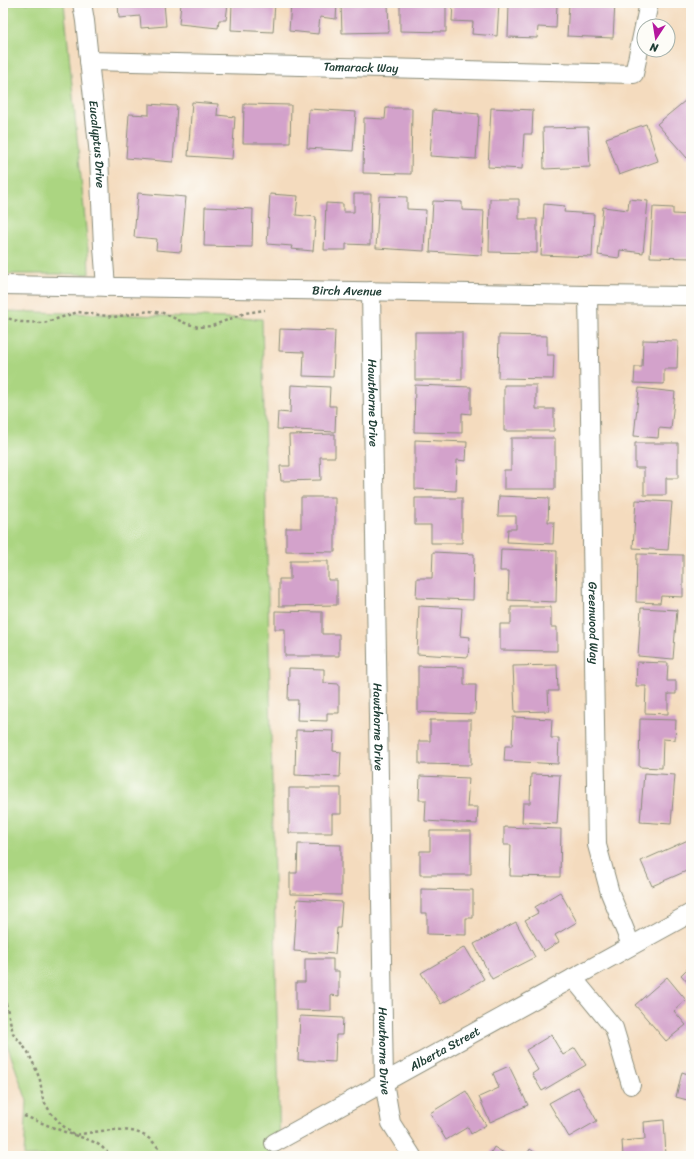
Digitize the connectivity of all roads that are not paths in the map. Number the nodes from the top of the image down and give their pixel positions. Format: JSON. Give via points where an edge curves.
{"nodes":[{"id":1,"x":82,"y":3,"type":"edge"},
{"id":2,"x":649,"y":3,"type":"edge"},
{"id":3,"x":89,"y":61,"type":"junction"},
{"id":4,"x":3,"y":285,"type":"edge"},
{"id":5,"x":106,"y":287,"type":"junction"},
{"id":6,"x":371,"y":291,"type":"junction"},
{"id":7,"x":588,"y":295,"type":"junction"},
{"id":8,"x":691,"y":296,"type":"edge"},
{"id":9,"x":691,"y":913,"type":"edge"},
{"id":10,"x":631,"y":945,"type":"junction"},
{"id":11,"x":573,"y":978,"type":"junction"},
{"id":12,"x":384,"y":1082,"type":"junction"},
{"id":13,"x":631,"y":1085,"type":"dead end"},
{"id":14,"x":274,"y":1143,"type":"dead end"},
{"id":15,"x":412,"y":1156,"type":"edge"}],
"edges":[{"from":1,"to":3,"type":"street","name":"Eucalyptus Drive"},
{"from":2,"to":3,"type":"street","name":"Tamarack Way","via":[[634,74]]},
{"from":3,"to":5,"type":"street","name":"Eucalyptus Drive","via":[[99,156]]},
{"from":4,"to":5,"type":"street","name":"Birch Avenue"},
{"from":5,"to":6,"type":"street","name":"Birch Avenue"},
{"from":6,"to":7,"type":"street","name":"Birch Avenue"},
{"from":6,"to":12,"type":"street","name":"Hawthorne Drive"},
{"from":7,"to":8,"type":"street","name":"Birch Avenue"},
{"from":7,"to":10,"type":"street","name":"Greenwood Way","via":[[597,845],[610,893]]},
{"from":9,"to":10,"type":"street","name":"Alberta Street"},
{"from":10,"to":11,"type":"street","name":"Alberta Street"},
{"from":11,"to":12,"type":"street","name":"Alberta Street"},
{"from":11,"to":13,"type":"street","via":[[614,1028]]},
{"from":12,"to":14,"type":"street","name":"Alberta Street"},
{"from":12,"to":15,"type":"street","name":"Hawthorne Drive","via":[[391,1123]]}]}
